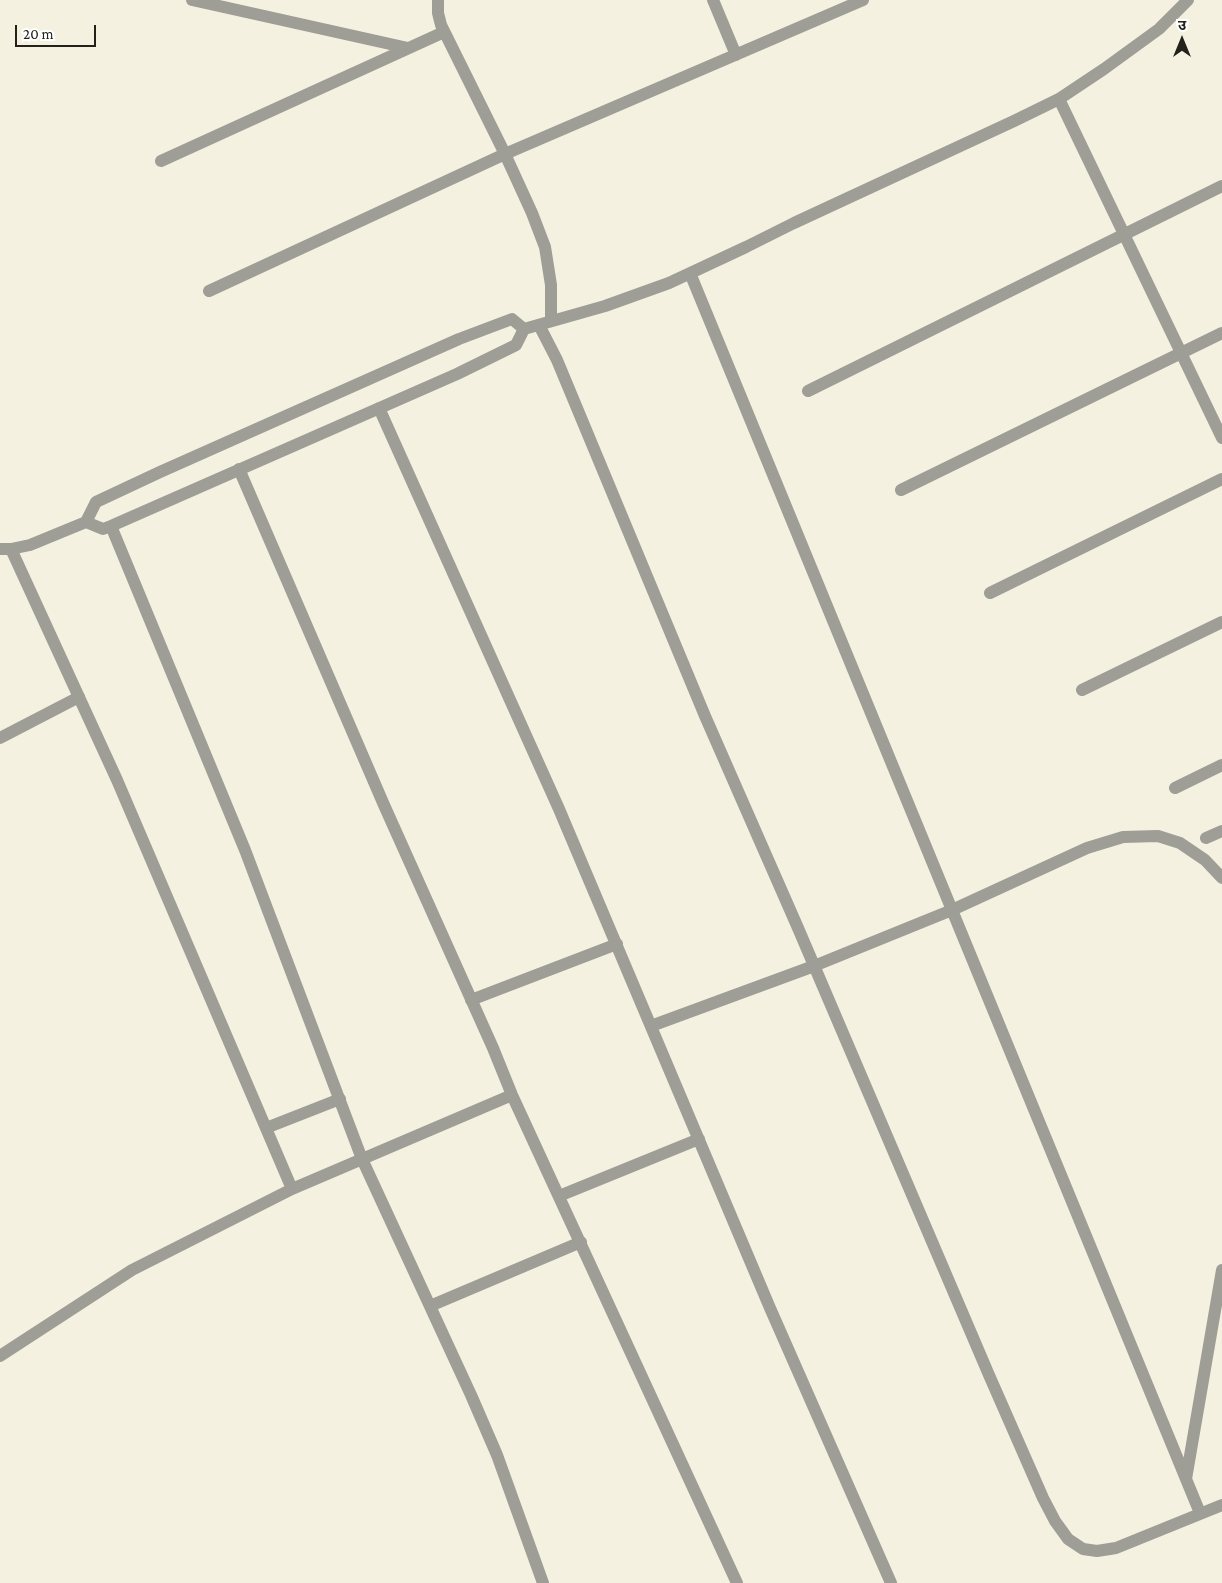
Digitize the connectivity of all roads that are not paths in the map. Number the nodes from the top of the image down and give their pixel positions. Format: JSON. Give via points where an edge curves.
{"nodes":[{"id":1,"x":192,"y":0,"type":"edge"},
{"id":2,"x":438,"y":0,"type":"edge"},
{"id":3,"x":713,"y":0,"type":"edge"},
{"id":4,"x":863,"y":0,"type":"edge"},
{"id":5,"x":1188,"y":0,"type":"edge"},
{"id":6,"x":849,"y":3,"type":"edge"},
{"id":7,"x":444,"y":32,"type":"junction"},
{"id":8,"x":408,"y":48,"type":"junction"},
{"id":9,"x":736,"y":55,"type":"junction"},
{"id":10,"x":1059,"y":99,"type":"junction"},
{"id":11,"x":505,"y":154,"type":"junction"},
{"id":12,"x":161,"y":161,"type":"dead end"},
{"id":13,"x":1222,"y":186,"type":"edge"},
{"id":14,"x":1124,"y":235,"type":"junction"},
{"id":15,"x":690,"y":273,"type":"junction"},
{"id":16,"x":209,"y":291,"type":"dead end"},
{"id":17,"x":545,"y":323,"type":"junction"},
{"id":18,"x":524,"y":329,"type":"junction"},
{"id":19,"x":1222,"y":333,"type":"edge"},
{"id":20,"x":1181,"y":353,"type":"junction"},
{"id":21,"x":808,"y":391,"type":"dead end"},
{"id":22,"x":380,"y":408,"type":"junction"},
{"id":23,"x":1222,"y":438,"type":"edge"},
{"id":24,"x":239,"y":469,"type":"junction"},
{"id":25,"x":1222,"y":480,"type":"edge"},
{"id":26,"x":901,"y":490,"type":"dead end"},
{"id":27,"x":86,"y":522,"type":"junction"},
{"id":28,"x":111,"y":526,"type":"junction"},
{"id":29,"x":6,"y":548,"type":"edge"},
{"id":30,"x":990,"y":593,"type":"dead end"},
{"id":31,"x":1222,"y":622,"type":"edge"},
{"id":32,"x":1082,"y":690,"type":"dead end"},
{"id":33,"x":79,"y":697,"type":"junction"},
{"id":34,"x":0,"y":738,"type":"edge"},
{"id":35,"x":1222,"y":765,"type":"edge"},
{"id":36,"x":1175,"y":788,"type":"dead end"},
{"id":37,"x":1222,"y":831,"type":"edge"},
{"id":38,"x":1206,"y":838,"type":"dead end"},
{"id":39,"x":1222,"y":878,"type":"edge"},
{"id":40,"x":952,"y":910,"type":"junction"},
{"id":41,"x":617,"y":944,"type":"junction"},
{"id":42,"x":814,"y":966,"type":"junction"},
{"id":43,"x":471,"y":1000,"type":"junction"},
{"id":44,"x":651,"y":1026,"type":"junction"},
{"id":45,"x":512,"y":1095,"type":"junction"},
{"id":46,"x":340,"y":1099,"type":"junction"},
{"id":47,"x":266,"y":1128,"type":"junction"},
{"id":48,"x":699,"y":1139,"type":"junction"},
{"id":49,"x":362,"y":1159,"type":"junction"},
{"id":50,"x":292,"y":1189,"type":"junction"},
{"id":51,"x":559,"y":1196,"type":"junction"},
{"id":52,"x":581,"y":1242,"type":"junction"},
{"id":53,"x":1222,"y":1270,"type":"edge"},
{"id":54,"x":430,"y":1306,"type":"junction"},
{"id":55,"x":0,"y":1356,"type":"edge"},
{"id":56,"x":1186,"y":1479,"type":"junction"},
{"id":57,"x":1222,"y":1505,"type":"edge"},
{"id":58,"x":1200,"y":1513,"type":"junction"},
{"id":59,"x":543,"y":1583,"type":"edge"},
{"id":60,"x":736,"y":1583,"type":"edge"},
{"id":61,"x":891,"y":1583,"type":"edge"}],
"edges":[{"from":1,"to":8,"type":"street"},
{"from":2,"to":7,"type":"street"},
{"from":3,"to":9,"type":"street"},
{"from":4,"to":6,"type":"street"},
{"from":5,"to":10,"type":"street","via":[[1159,29]]},
{"from":6,"to":9,"type":"street"},
{"from":7,"to":8,"type":"street"},
{"from":7,"to":11,"type":"street"},
{"from":8,"to":12,"type":"street"},
{"from":9,"to":11,"type":"street"},
{"from":10,"to":14,"type":"street"},
{"from":10,"to":15,"type":"street"},
{"from":11,"to":16,"type":"street"},
{"from":11,"to":17,"type":"street","via":[[544,247],[552,285]]},
{"from":13,"to":14,"type":"street"},
{"from":14,"to":20,"type":"street"},
{"from":14,"to":21,"type":"street"},
{"from":15,"to":17,"type":"street","via":[[605,306]]},
{"from":15,"to":40,"type":"street"},
{"from":17,"to":18,"type":"street"},
{"from":17,"to":42,"type":"street","via":[[561,369],[705,716]]},
{"from":18,"to":22,"type":"street","via":[[516,345]]},
{"from":18,"to":27,"type":"street","via":[[512,319],[459,339],[96,502]]},
{"from":19,"to":20,"type":"street"},
{"from":20,"to":23,"type":"street"},
{"from":20,"to":26,"type":"street"},
{"from":22,"to":24,"type":"street"},
{"from":22,"to":41,"type":"street"},
{"from":24,"to":28,"type":"street"},
{"from":24,"to":43,"type":"street"},
{"from":25,"to":30,"type":"street"},
{"from":27,"to":28,"type":"street","via":[[103,529]]},
{"from":27,"to":29,"type":"street","via":[[30,545]]},
{"from":28,"to":46,"type":"street","via":[[244,850]]},
{"from":29,"to":33,"type":"street"},
{"from":31,"to":32,"type":"street"},
{"from":33,"to":34,"type":"street"},
{"from":33,"to":47,"type":"street"},
{"from":35,"to":36,"type":"street"},
{"from":37,"to":38,"type":"street"},
{"from":39,"to":40,"type":"street","via":[[1205,860],[1180,843],[1158,836],[1123,838],[1087,848]]},
{"from":40,"to":42,"type":"street"},
{"from":40,"to":56,"type":"street"},
{"from":41,"to":43,"type":"street"},
{"from":41,"to":44,"type":"street"},
{"from":42,"to":44,"type":"street"},
{"from":42,"to":58,"type":"street","via":[[1054,1521],[1068,1539],[1083,1549],[1097,1551],[1116,1548]]},
{"from":43,"to":45,"type":"street"},
{"from":44,"to":48,"type":"street"},
{"from":45,"to":49,"type":"street"},
{"from":45,"to":51,"type":"street"},
{"from":46,"to":47,"type":"street"},
{"from":46,"to":49,"type":"street"},
{"from":47,"to":50,"type":"street"},
{"from":48,"to":51,"type":"street"},
{"from":48,"to":61,"type":"street"},
{"from":49,"to":50,"type":"street"},
{"from":49,"to":54,"type":"street"},
{"from":50,"to":55,"type":"street","via":[[132,1270]]},
{"from":51,"to":52,"type":"street"},
{"from":52,"to":54,"type":"street"},
{"from":52,"to":60,"type":"street"},
{"from":53,"to":56,"type":"street"},
{"from":54,"to":59,"type":"street","via":[[497,1455]]},
{"from":56,"to":58,"type":"street"},
{"from":57,"to":58,"type":"street"}]}
